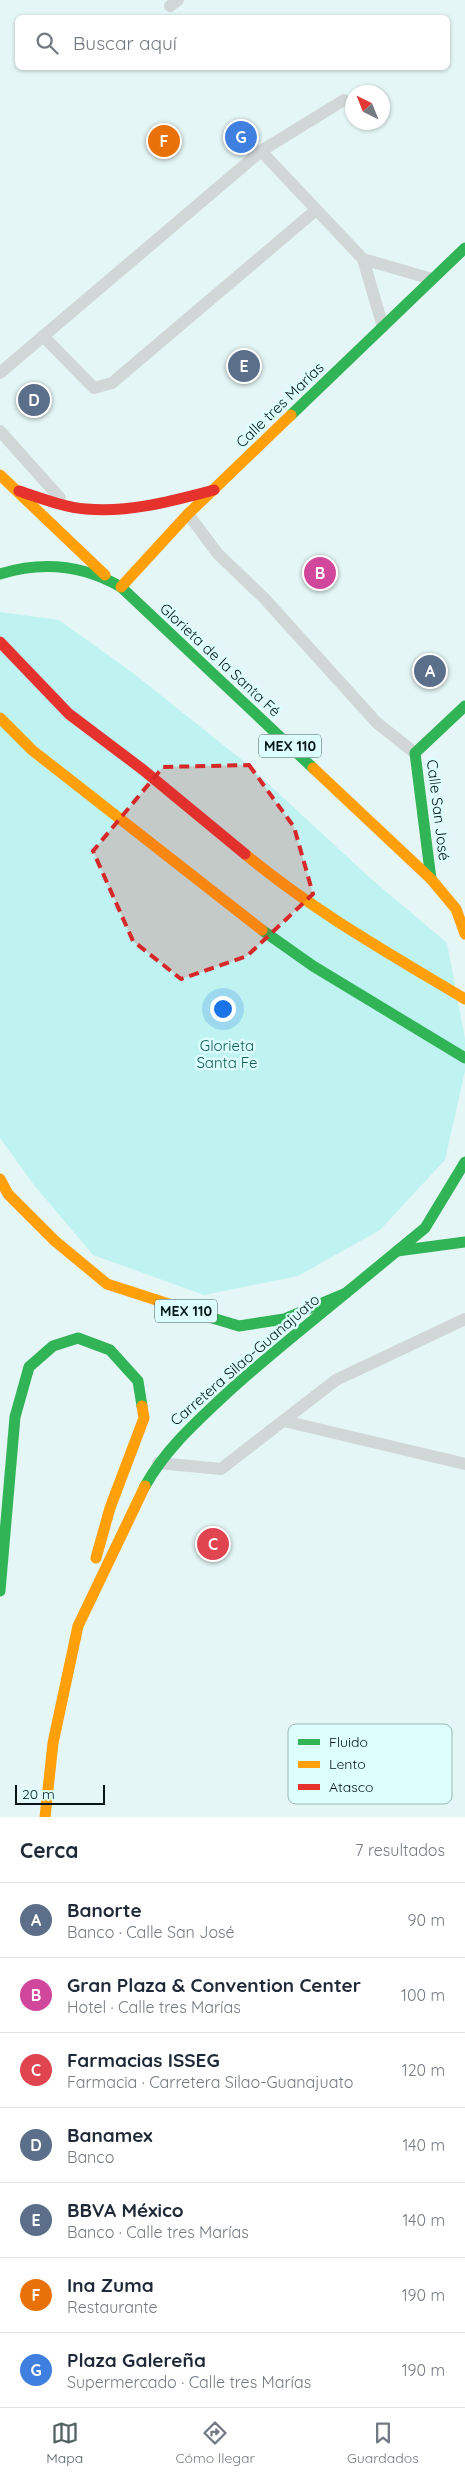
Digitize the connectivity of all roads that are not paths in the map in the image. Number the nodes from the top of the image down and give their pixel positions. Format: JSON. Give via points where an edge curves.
{"nodes":[{"id":1,"x":344,"y":100,"type":"dead end"},
{"id":2,"x":261,"y":151,"type":"junction"},
{"id":3,"x":316,"y":210,"type":"junction"},
{"id":4,"x":465,"y":248,"type":"edge"},
{"id":5,"x":363,"y":259,"type":"junction"},
{"id":6,"x":433,"y":279,"type":"junction"},
{"id":7,"x":383,"y":327,"type":"junction"},
{"id":8,"x":43,"y":336,"type":"junction"},
{"id":9,"x":0,"y":373,"type":"edge"},
{"id":10,"x":0,"y":432,"type":"edge"},
{"id":11,"x":0,"y":475,"type":"edge"},
{"id":12,"x":214,"y":490,"type":"junction"},
{"id":13,"x":19,"y":491,"type":"junction"},
{"id":14,"x":68,"y":506,"type":"junction"},
{"id":15,"x":188,"y":514,"type":"junction"},
{"id":16,"x":0,"y":574,"type":"edge"},
{"id":17,"x":106,"y":576,"type":"junction"},
{"id":18,"x":121,"y":587,"type":"junction"},
{"id":19,"x":0,"y":642,"type":"edge"},
{"id":20,"x":465,"y":706,"type":"edge"},
{"id":21,"x":0,"y":718,"type":"edge"},
{"id":22,"x":415,"y":752,"type":"junction"},
{"id":23,"x":431,"y":879,"type":"junction"},
{"id":24,"x":460,"y":912,"type":"edge"},
{"id":25,"x":465,"y":934,"type":"edge"},
{"id":26,"x":465,"y":999,"type":"edge"},
{"id":27,"x":465,"y":1058,"type":"edge"},
{"id":28,"x":465,"y":1162,"type":"edge"},
{"id":29,"x":0,"y":1179,"type":"edge"},
{"id":30,"x":465,"y":1242,"type":"edge"},
{"id":31,"x":397,"y":1251,"type":"junction"},
{"id":32,"x":346,"y":1293,"type":"junction"},
{"id":33,"x":465,"y":1319,"type":"edge"},
{"id":34,"x":284,"y":1421,"type":"junction"},
{"id":35,"x":158,"y":1463,"type":"junction"},
{"id":36,"x":465,"y":1464,"type":"edge"},
{"id":37,"x":0,"y":1591,"type":"edge"},
{"id":38,"x":78,"y":1626,"type":"junction"},
{"id":39,"x":45,"y":1817,"type":"edge"}],
"edges":[{"from":1,"to":2,"type":"lane"},
{"from":2,"to":3,"type":"lane"},
{"from":2,"to":8,"type":"lane"},
{"from":3,"to":5,"type":"lane"},
{"from":3,"to":8,"type":"lane","via":[[112,383],[94,388]]},
{"from":4,"to":6,"type":"main road","name":"Calle tres Marías"},
{"from":5,"to":6,"type":"lane"},
{"from":5,"to":7,"type":"lane"},
{"from":6,"to":7,"type":"main road","name":"Calle tres Marías"},
{"from":7,"to":12,"type":"main road","name":"Calle tres Marías"},
{"from":8,"to":9,"type":"lane"},
{"from":10,"to":14,"type":"lane"},
{"from":11,"to":13,"type":"main road","number":"MEX 110"},
{"from":12,"to":14,"type":"main road","via":[[160,504],[107,510]]},
{"from":12,"to":15,"type":"main road","name":"Calle tres Marías"},
{"from":13,"to":14,"type":"main road"},
{"from":13,"to":17,"type":"main road","number":"MEX 110"},
{"from":15,"to":18,"type":"main road","name":"Calle tres Marías"},
{"from":15,"to":22,"type":"lane","via":[[218,554],[264,598],[377,723]]},
{"from":16,"to":17,"type":"main road","name":"Glorieta de la Santa Fé","number":"MEX 110","via":[[16,568],[69,567]]},
{"from":17,"to":18,"type":"main road","name":"Glorieta de la Santa Fé","number":"MEX 110"},
{"from":18,"to":23,"type":"main road","name":"Glorieta de la Santa Fé","number":"MEX 110"},
{"from":19,"to":26,"type":"main road","via":[[69,714],[265,871],[343,925]]},
{"from":20,"to":22,"type":"main road","name":"Calle San José"},
{"from":21,"to":27,"type":"main road","via":[[32,750],[234,910],[313,966]]},
{"from":22,"to":23,"type":"main road","name":"Calle San José"},
{"from":23,"to":24,"type":"main road","name":"Glorieta de la Santa Fé","number":"MEX 110"},
{"from":24,"to":25,"type":"main road","name":"Glorieta de la Santa Fé","number":"MEX 110"},
{"from":28,"to":31,"type":"main road","number":"MEX 110","via":[[425,1228]]},
{"from":29,"to":32,"type":"main road","number":"MEX 110","via":[[8,1194],[55,1241],[107,1284],[174,1307],[238,1326],[284,1319]]},
{"from":30,"to":31,"type":"main road"},
{"from":31,"to":32,"type":"main road","number":"MEX 110"},
{"from":32,"to":35,"type":"main road","name":"Carretera Silao-Guanajuato","via":[[187,1428]]},
{"from":33,"to":34,"type":"lane","via":[[336,1380]]},
{"from":34,"to":35,"type":"lane","via":[[221,1469]]},
{"from":34,"to":36,"type":"lane"},
{"from":35,"to":38,"type":"main road","name":"Carretera Silao-Guanajuato"},
{"from":37,"to":38,"type":"main road","via":[[15,1417],[29,1367],[53,1346],[78,1338],[110,1350],[138,1381],[144,1418],[110,1508]]},
{"from":38,"to":39,"type":"main road","name":"Carretera Silao-Guanajuato","via":[[53,1743]]}]}
